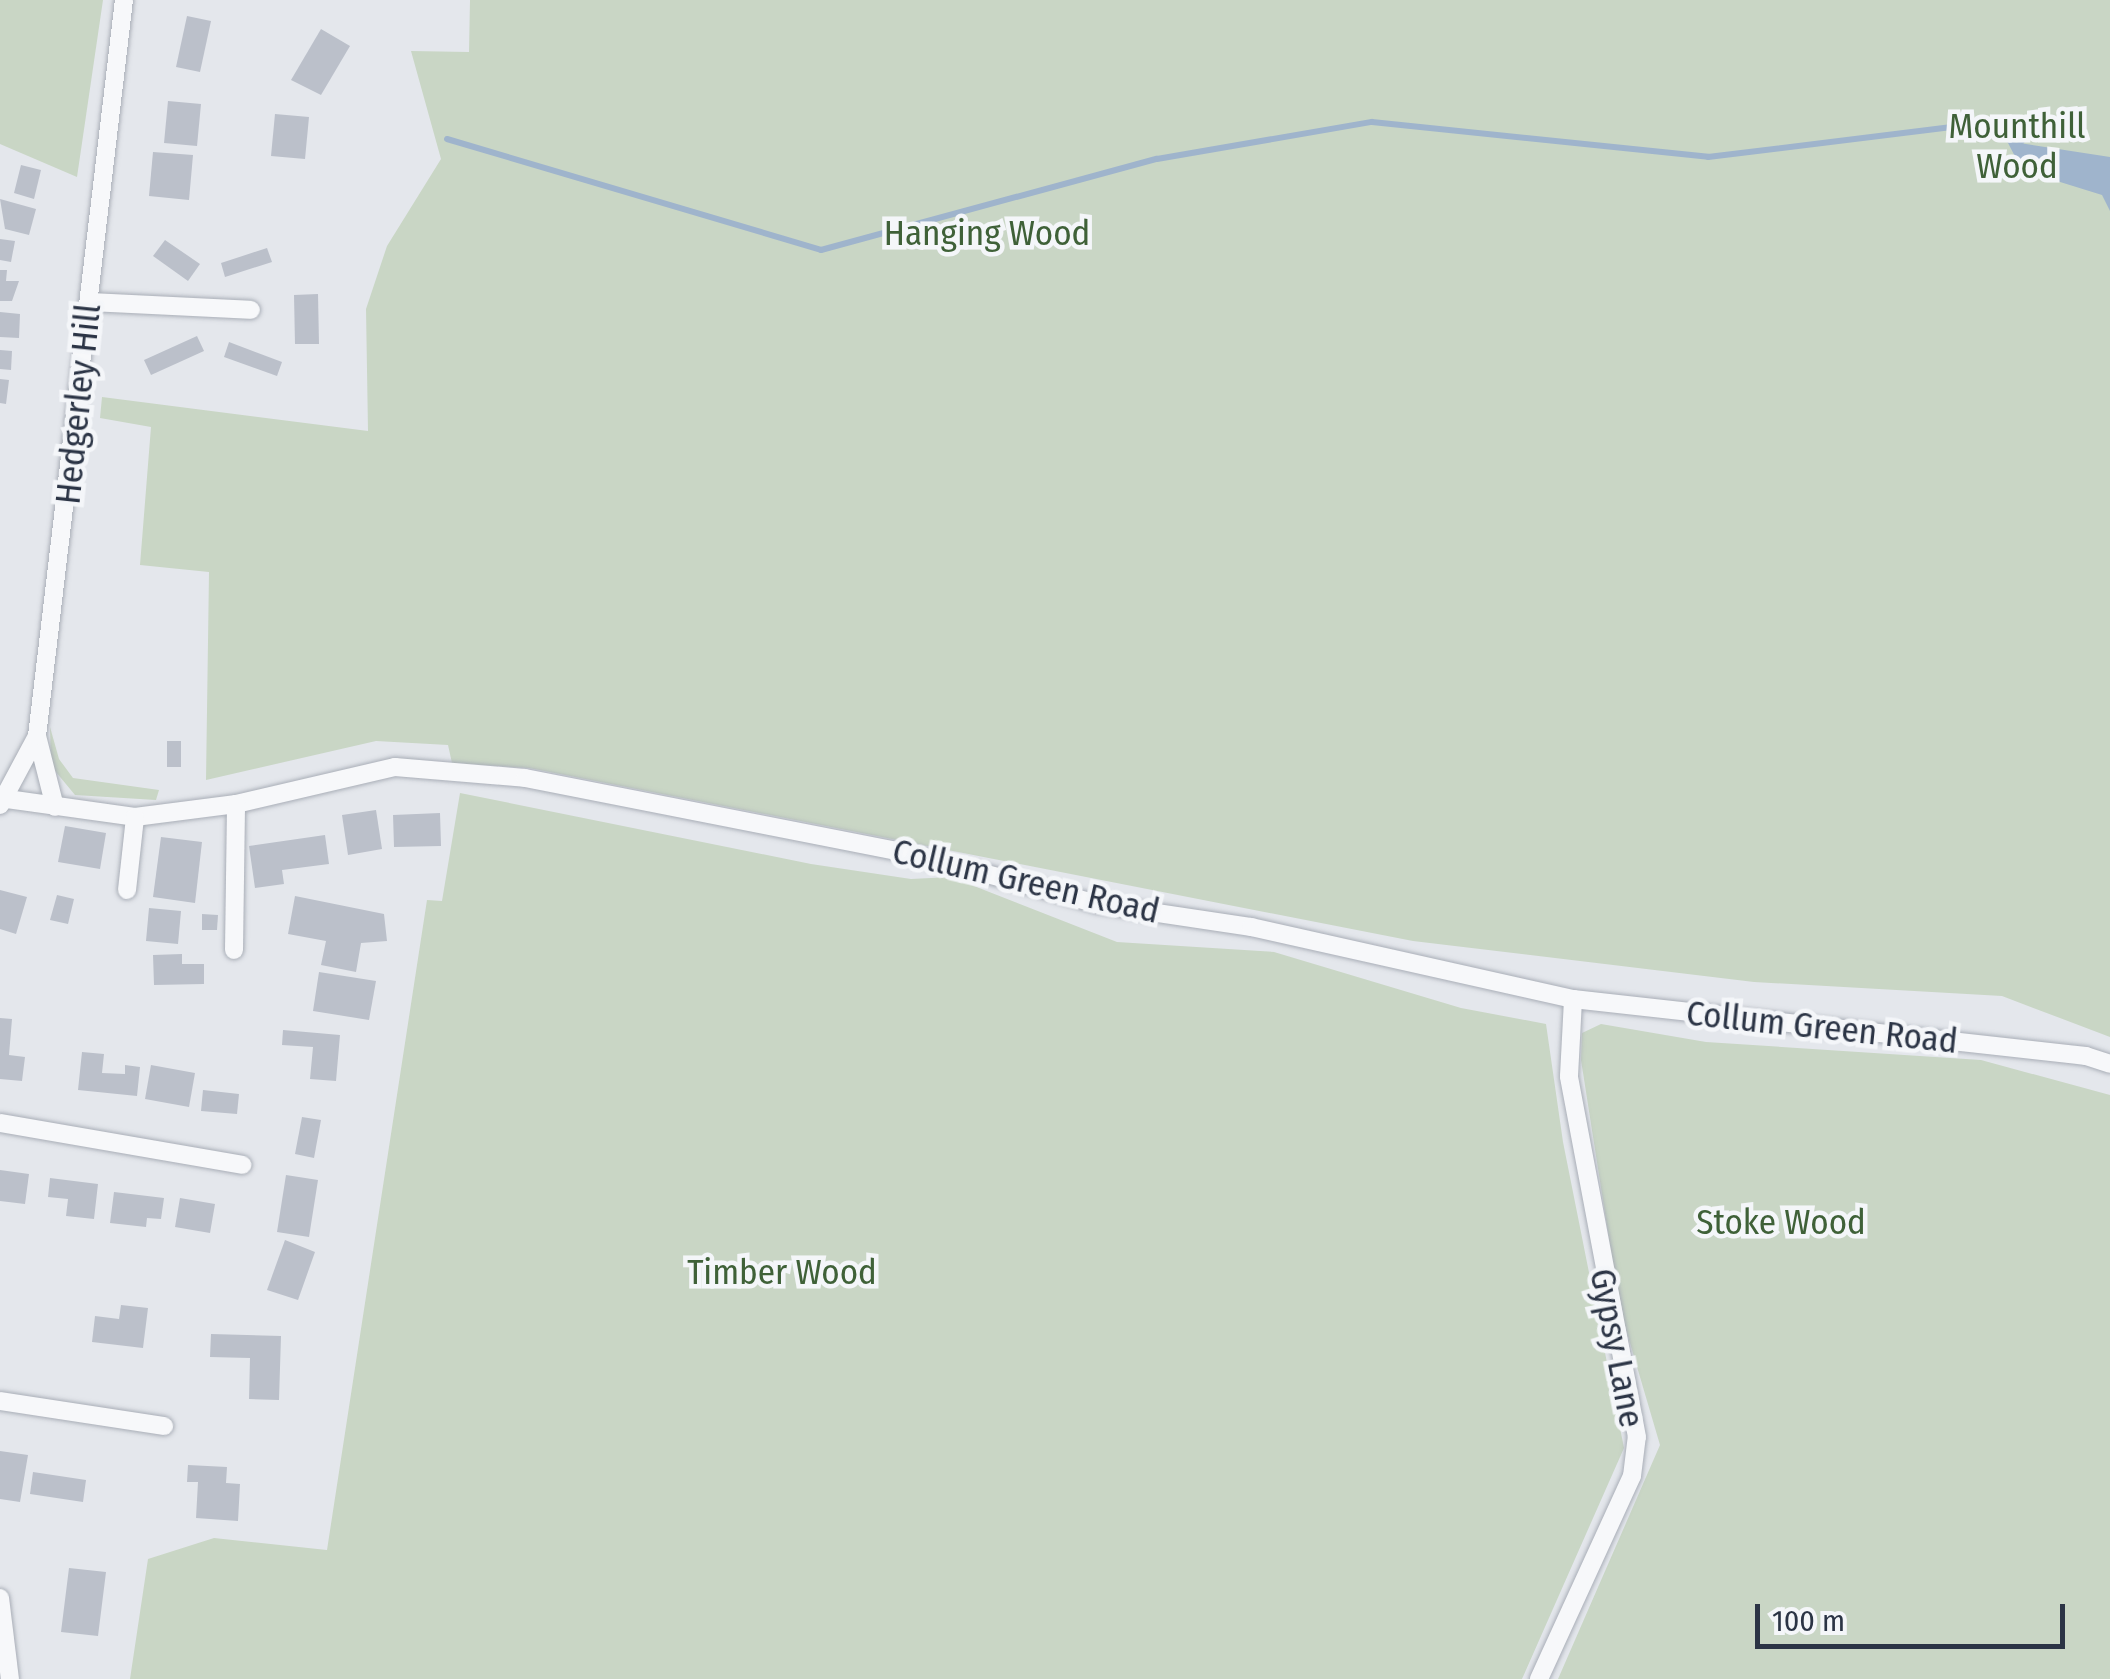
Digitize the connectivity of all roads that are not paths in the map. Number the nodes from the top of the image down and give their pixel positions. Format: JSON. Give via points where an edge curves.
{"nodes":[{"id":1,"x":124,"y":0,"type":"edge"},
{"id":2,"x":89,"y":302,"type":"junction"},
{"id":3,"x":251,"y":310,"type":"dead end"},
{"id":4,"x":38,"y":736,"type":"junction"},
{"id":5,"x":1,"y":801,"type":"edge"},
{"id":6,"x":236,"y":804,"type":"junction"},
{"id":7,"x":55,"y":807,"type":"junction"},
{"id":8,"x":135,"y":816,"type":"junction"},
{"id":9,"x":128,"y":890,"type":"dead end"},
{"id":10,"x":234,"y":950,"type":"dead end"},
{"id":11,"x":1574,"y":998,"type":"junction"},
{"id":12,"x":2110,"y":1064,"type":"edge"},
{"id":13,"x":0,"y":1123,"type":"edge"},
{"id":14,"x":242,"y":1164,"type":"dead end"},
{"id":15,"x":0,"y":1401,"type":"edge"},
{"id":16,"x":164,"y":1426,"type":"dead end"},
{"id":17,"x":0,"y":1598,"type":"edge"},
{"id":18,"x":10,"y":1679,"type":"edge"},
{"id":19,"x":1539,"y":1679,"type":"edge"}],
"edges":[{"from":1,"to":2,"type":"street","name":"Hedgerley Hill"},
{"from":2,"to":3,"type":"street"},
{"from":2,"to":4,"type":"street","name":"Hedgerley Hill"},
{"from":4,"to":5,"type":"street","name":"Hedgerley Hill"},
{"from":4,"to":7,"type":"street"},
{"from":5,"to":7,"type":"street","name":"Collum Green Road"},
{"from":6,"to":8,"type":"street","name":"Collum Green Road"},
{"from":6,"to":10,"type":"street"},
{"from":6,"to":11,"type":"street","name":"Collum Green Road","via":[[396,767],[525,778],[917,854],[1098,904],[1251,927]]},
{"from":7,"to":8,"type":"street","name":"Collum Green Road"},
{"from":8,"to":9,"type":"street"},
{"from":11,"to":12,"type":"street","name":"Collum Green Road","via":[[2086,1056]]},
{"from":11,"to":19,"type":"street","name":"Gypsy Lane","via":[[1569,1076],[1637,1437],[1632,1476]]},
{"from":13,"to":14,"type":"street"},
{"from":15,"to":16,"type":"street"},
{"from":17,"to":18,"type":"street"}]}
